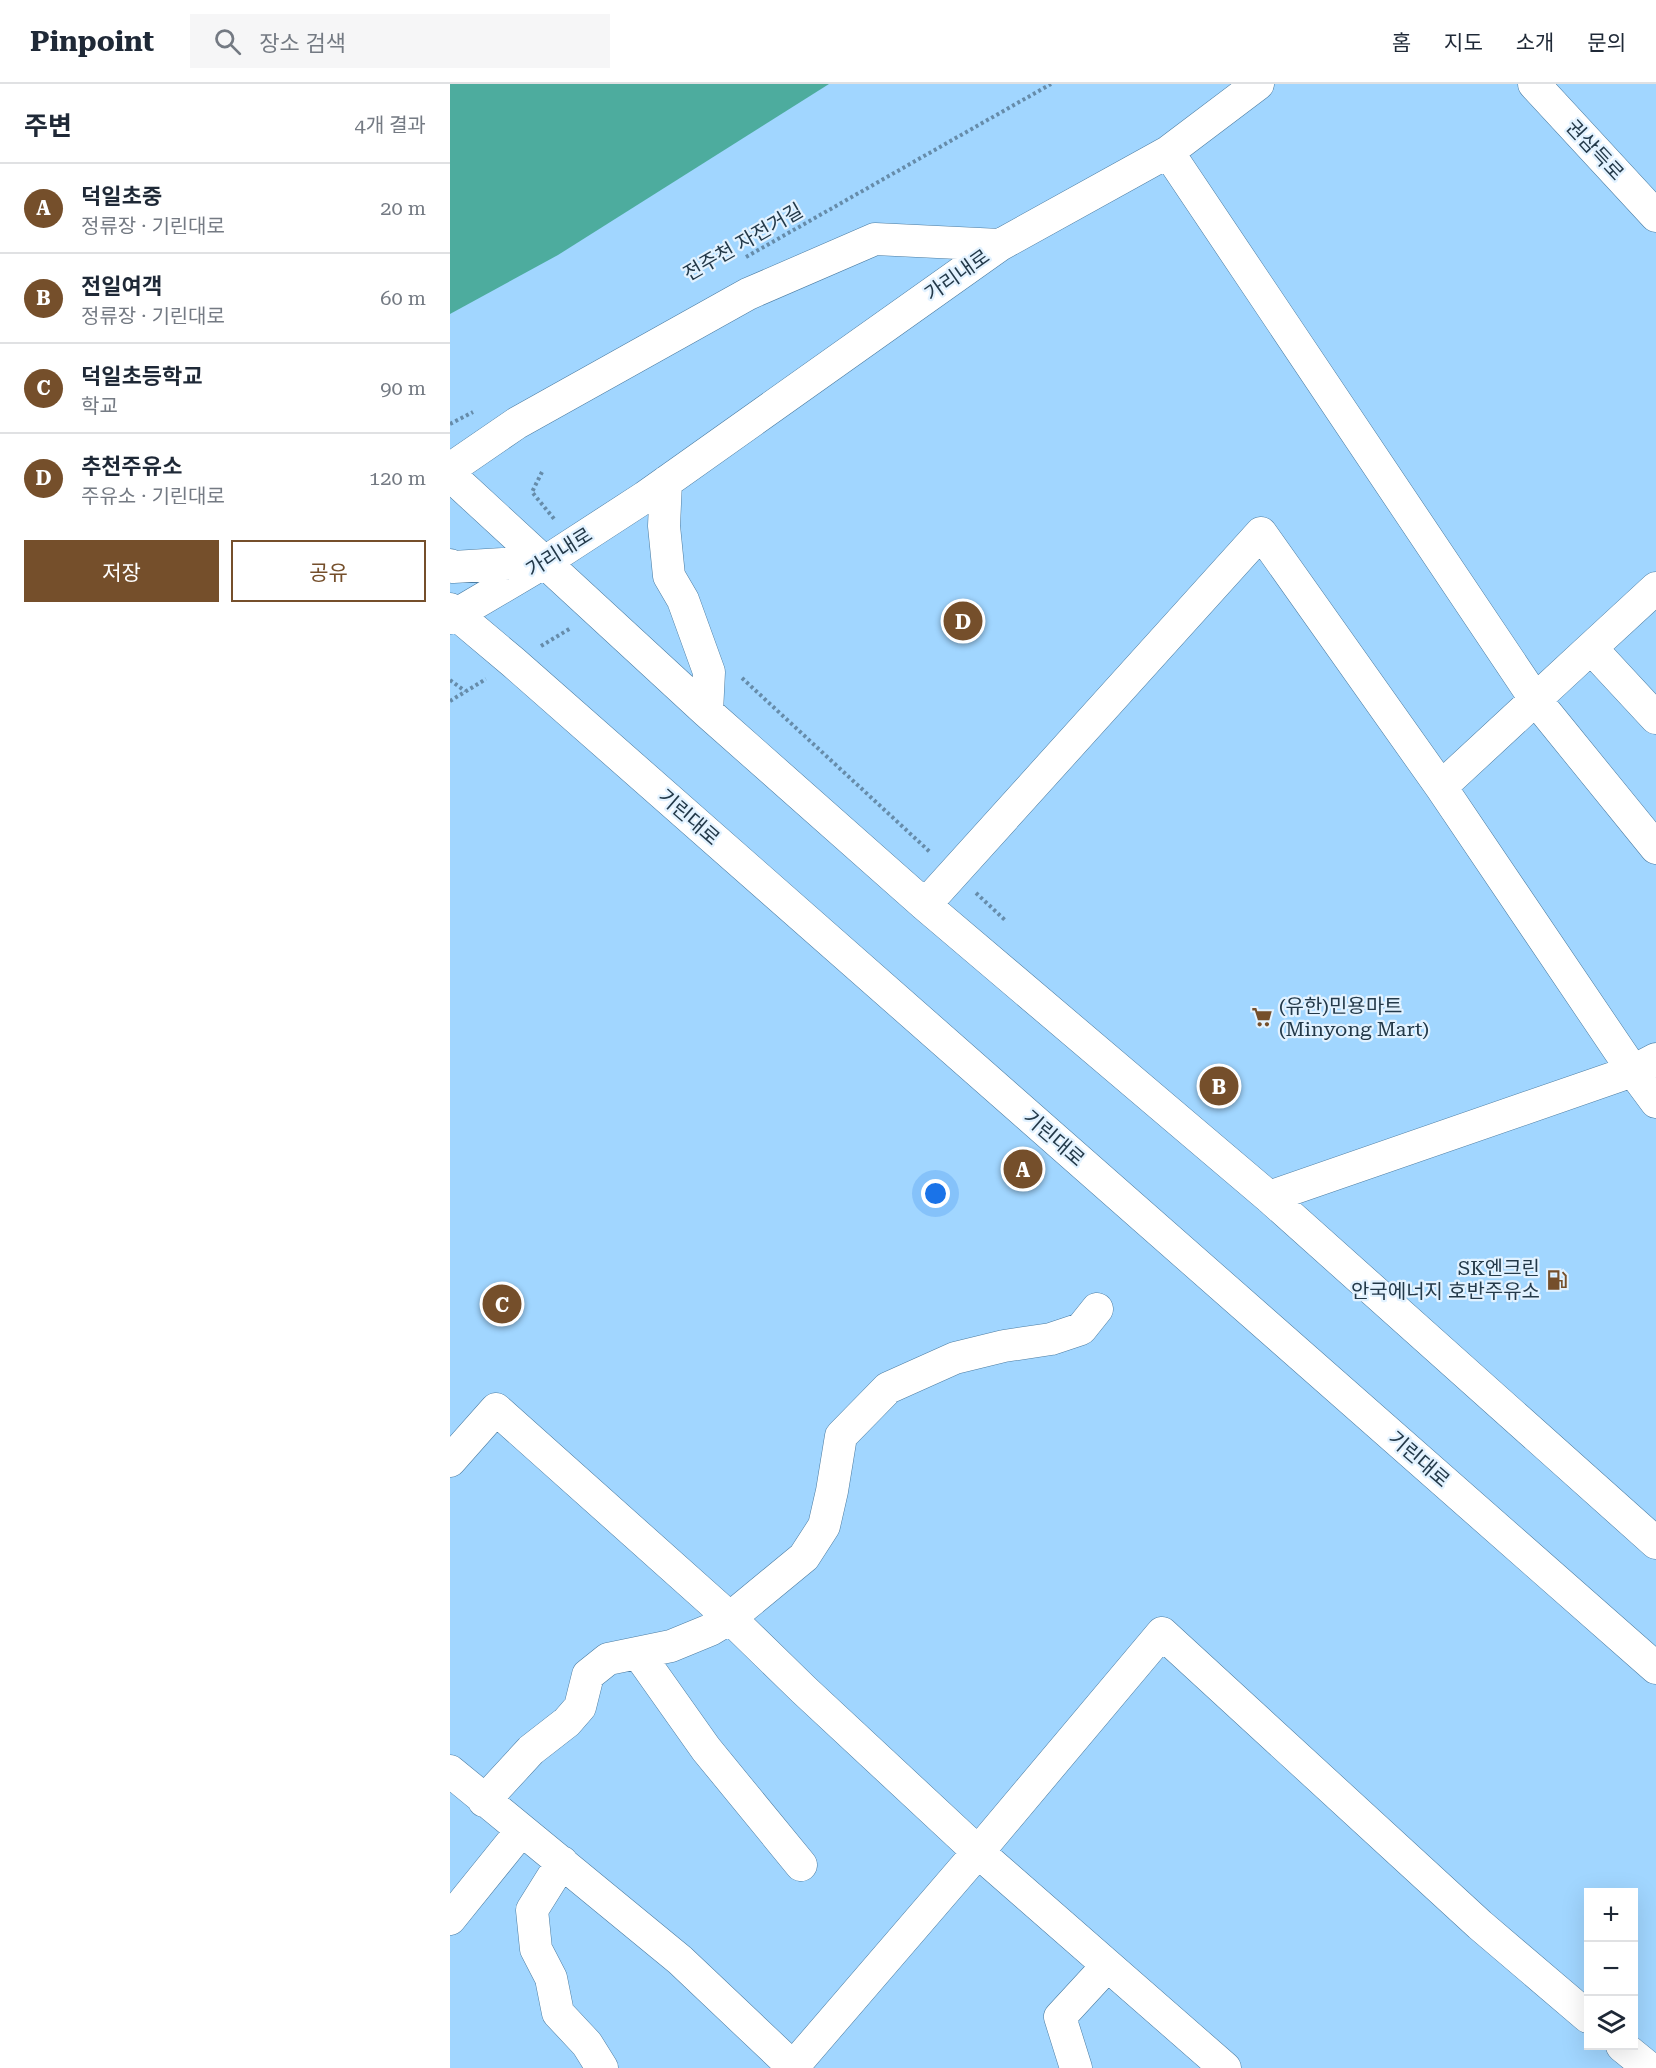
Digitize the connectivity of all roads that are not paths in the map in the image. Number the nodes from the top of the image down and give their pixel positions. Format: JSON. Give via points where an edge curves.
{"nodes":[{"id":1,"x":1258,"y":84,"type":"edge"},
{"id":2,"x":1534,"y":84,"type":"edge"},
{"id":3,"x":1168,"y":152,"type":"junction"},
{"id":4,"x":1656,"y":216,"type":"edge"},
{"id":5,"x":1000,"y":245,"type":"junction"},
{"id":6,"x":456,"y":478,"type":"edge"},
{"id":7,"x":666,"y":482,"type":"junction"},
{"id":8,"x":545,"y":562,"type":"junction"},
{"id":9,"x":450,"y":565,"type":"edge"},
{"id":10,"x":1656,"y":588,"type":"edge"},
{"id":11,"x":452,"y":614,"type":"edge"},
{"id":12,"x":1591,"y":648,"type":"junction"},
{"id":13,"x":1535,"y":699,"type":"junction"},
{"id":14,"x":707,"y":712,"type":"junction"},
{"id":15,"x":1656,"y":718,"type":"edge"},
{"id":16,"x":1442,"y":788,"type":"junction"},
{"id":17,"x":1656,"y":848,"type":"edge"},
{"id":18,"x":925,"y":905,"type":"junction"},
{"id":19,"x":1645,"y":1065,"type":"edge"},
{"id":20,"x":1656,"y":1102,"type":"edge"},
{"id":21,"x":1269,"y":1197,"type":"junction"},
{"id":22,"x":1097,"y":1308,"type":"dead end"},
{"id":23,"x":450,"y":1461,"type":"edge"},
{"id":24,"x":1656,"y":1543,"type":"edge"},
{"id":25,"x":730,"y":1618,"type":"junction"},
{"id":26,"x":638,"y":1653,"type":"junction"},
{"id":27,"x":1656,"y":1668,"type":"edge"},
{"id":28,"x":450,"y":1771,"type":"edge"},
{"id":29,"x":484,"y":1801,"type":"junction"},
{"id":30,"x":521,"y":1831,"type":"junction"},
{"id":31,"x":978,"y":1852,"type":"junction"},
{"id":32,"x":562,"y":1862,"type":"junction"},
{"id":33,"x":801,"y":1865,"type":"dead end"},
{"id":34,"x":450,"y":1919,"type":"edge"},
{"id":35,"x":1107,"y":1965,"type":"junction"},
{"id":36,"x":1584,"y":2014,"type":"edge"},
{"id":37,"x":1627,"y":2050,"type":"edge"},
{"id":38,"x":794,"y":2067,"type":"edge"},
{"id":39,"x":602,"y":2068,"type":"edge"},
{"id":40,"x":1076,"y":2068,"type":"edge"},
{"id":41,"x":1225,"y":2068,"type":"edge"},
{"id":42,"x":1649,"y":2068,"type":"edge"}],
"edges":[{"from":1,"to":3,"type":"street","name":"가리내로"},
{"from":2,"to":4,"type":"street","name":"권삼득로"},
{"from":3,"to":5,"type":"street","name":"가리내로"},
{"from":3,"to":13,"type":"street"},
{"from":5,"to":6,"type":"street","via":[[875,239],[748,294],[517,423]]},
{"from":5,"to":7,"type":"street","name":"가리내로"},
{"from":6,"to":8,"type":"street"},
{"from":7,"to":8,"type":"street","name":"가리내로"},
{"from":7,"to":14,"type":"street","via":[[664,526],[669,576],[683,600],[709,672]]},
{"from":8,"to":9,"type":"street"},
{"from":8,"to":11,"type":"street","name":"가리내로"},
{"from":8,"to":14,"type":"street"},
{"from":10,"to":12,"type":"street"},
{"from":11,"to":27,"type":"street","name":"기린대로"},
{"from":12,"to":13,"type":"street"},
{"from":12,"to":15,"type":"street"},
{"from":13,"to":16,"type":"street"},
{"from":13,"to":17,"type":"street"},
{"from":14,"to":18,"type":"street"},
{"from":16,"to":18,"type":"street","via":[[1261,533]]},
{"from":16,"to":19,"type":"street"},
{"from":18,"to":21,"type":"street"},
{"from":19,"to":20,"type":"street"},
{"from":19,"to":21,"type":"street"},
{"from":21,"to":24,"type":"street"},
{"from":22,"to":25,"type":"street","via":[[1081,1329],[1051,1339],[955,1358],[888,1388],[841,1436],[824,1526],[804,1557]]},
{"from":23,"to":25,"type":"street","via":[[496,1409]]},
{"from":25,"to":26,"type":"street","via":[[671,1646]]},
{"from":25,"to":31,"type":"street"},
{"from":26,"to":29,"type":"street","via":[[608,1659],[588,1675],[580,1707],[531,1750]]},
{"from":26,"to":33,"type":"street","via":[[706,1749]]},
{"from":28,"to":29,"type":"street"},
{"from":29,"to":30,"type":"street"},
{"from":30,"to":32,"type":"street"},
{"from":30,"to":34,"type":"street"},
{"from":31,"to":35,"type":"street"},
{"from":31,"to":36,"type":"street","via":[[1162,1633],[1480,1926]]},
{"from":31,"to":38,"type":"street"},
{"from":32,"to":38,"type":"street","via":[[680,1960]]},
{"from":32,"to":39,"type":"street","via":[[532,1910],[536,1949],[551,1978],[558,2013],[587,2044]]},
{"from":35,"to":40,"type":"street","via":[[1060,2017]]},
{"from":35,"to":41,"type":"street"},
{"from":37,"to":42,"type":"street"}]}
